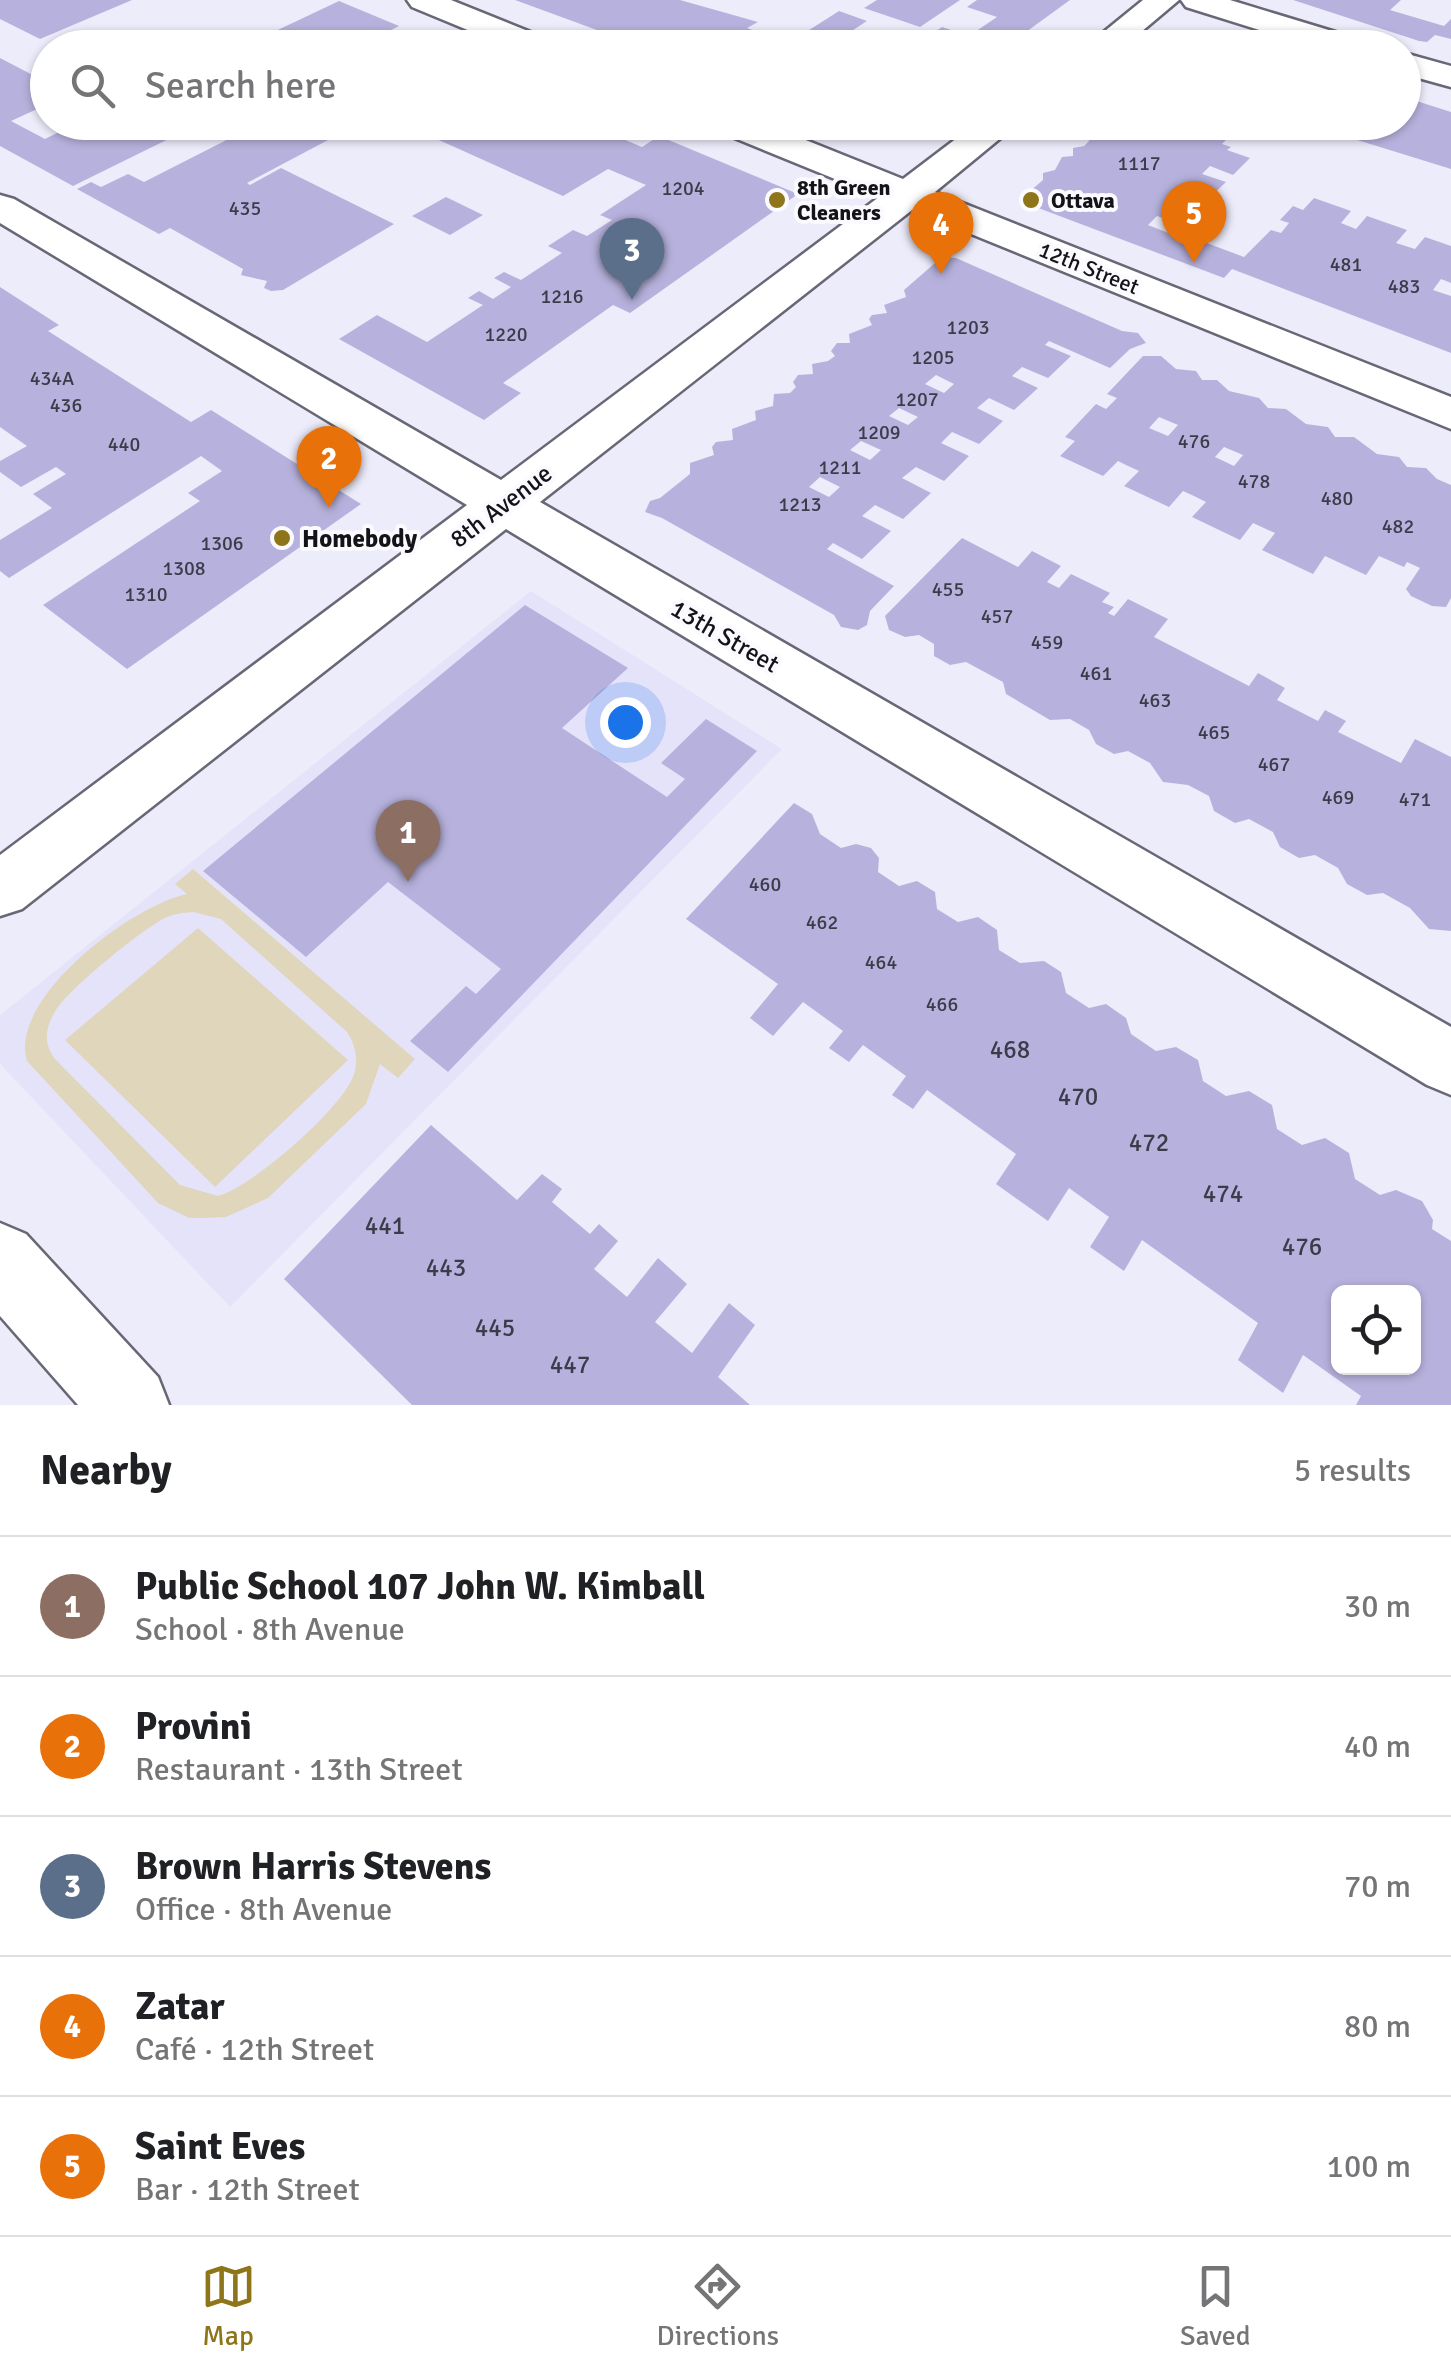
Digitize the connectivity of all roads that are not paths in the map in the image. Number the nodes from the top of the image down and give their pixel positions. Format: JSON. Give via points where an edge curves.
{"nodes":[{"id":1,"x":424,"y":0,"type":"edge"},
{"id":2,"x":1163,"y":0,"type":"edge"},
{"id":3,"x":1196,"y":0,"type":"edge"},
{"id":4,"x":498,"y":30,"type":"edge"},
{"id":5,"x":1124,"y":30,"type":"edge"},
{"id":6,"x":1294,"y":30,"type":"edge"},
{"id":7,"x":1421,"y":68,"type":"edge"},
{"id":8,"x":1451,"y":77,"type":"edge"},
{"id":9,"x":772,"y":140,"type":"edge"},
{"id":10,"x":979,"y":140,"type":"edge"},
{"id":11,"x":908,"y":195,"type":"junction"},
{"id":12,"x":0,"y":208,"type":"edge"},
{"id":13,"x":1451,"y":414,"type":"edge"},
{"id":14,"x":503,"y":505,"type":"junction"},
{"id":15,"x":0,"y":890,"type":"edge"},
{"id":16,"x":1451,"y":1063,"type":"edge"},
{"id":17,"x":0,"y":1260,"type":"edge"},
{"id":18,"x":130,"y":1405,"type":"edge"}],
"edges":[{"from":1,"to":4,"type":"street"},
{"from":2,"to":5,"type":"street"},
{"from":3,"to":6,"type":"street"},
{"from":7,"to":8,"type":"street"},
{"from":9,"to":11,"type":"street","name":"12th Street"},
{"from":10,"to":11,"type":"street","name":"8th Avenue"},
{"from":11,"to":13,"type":"street","name":"12th Street"},
{"from":11,"to":14,"type":"street","name":"8th Avenue"},
{"from":12,"to":14,"type":"street","name":"13th Street"},
{"from":14,"to":15,"type":"street","name":"8th Avenue"},
{"from":14,"to":16,"type":"street","name":"13th Street"},
{"from":17,"to":18,"type":"street"}]}
